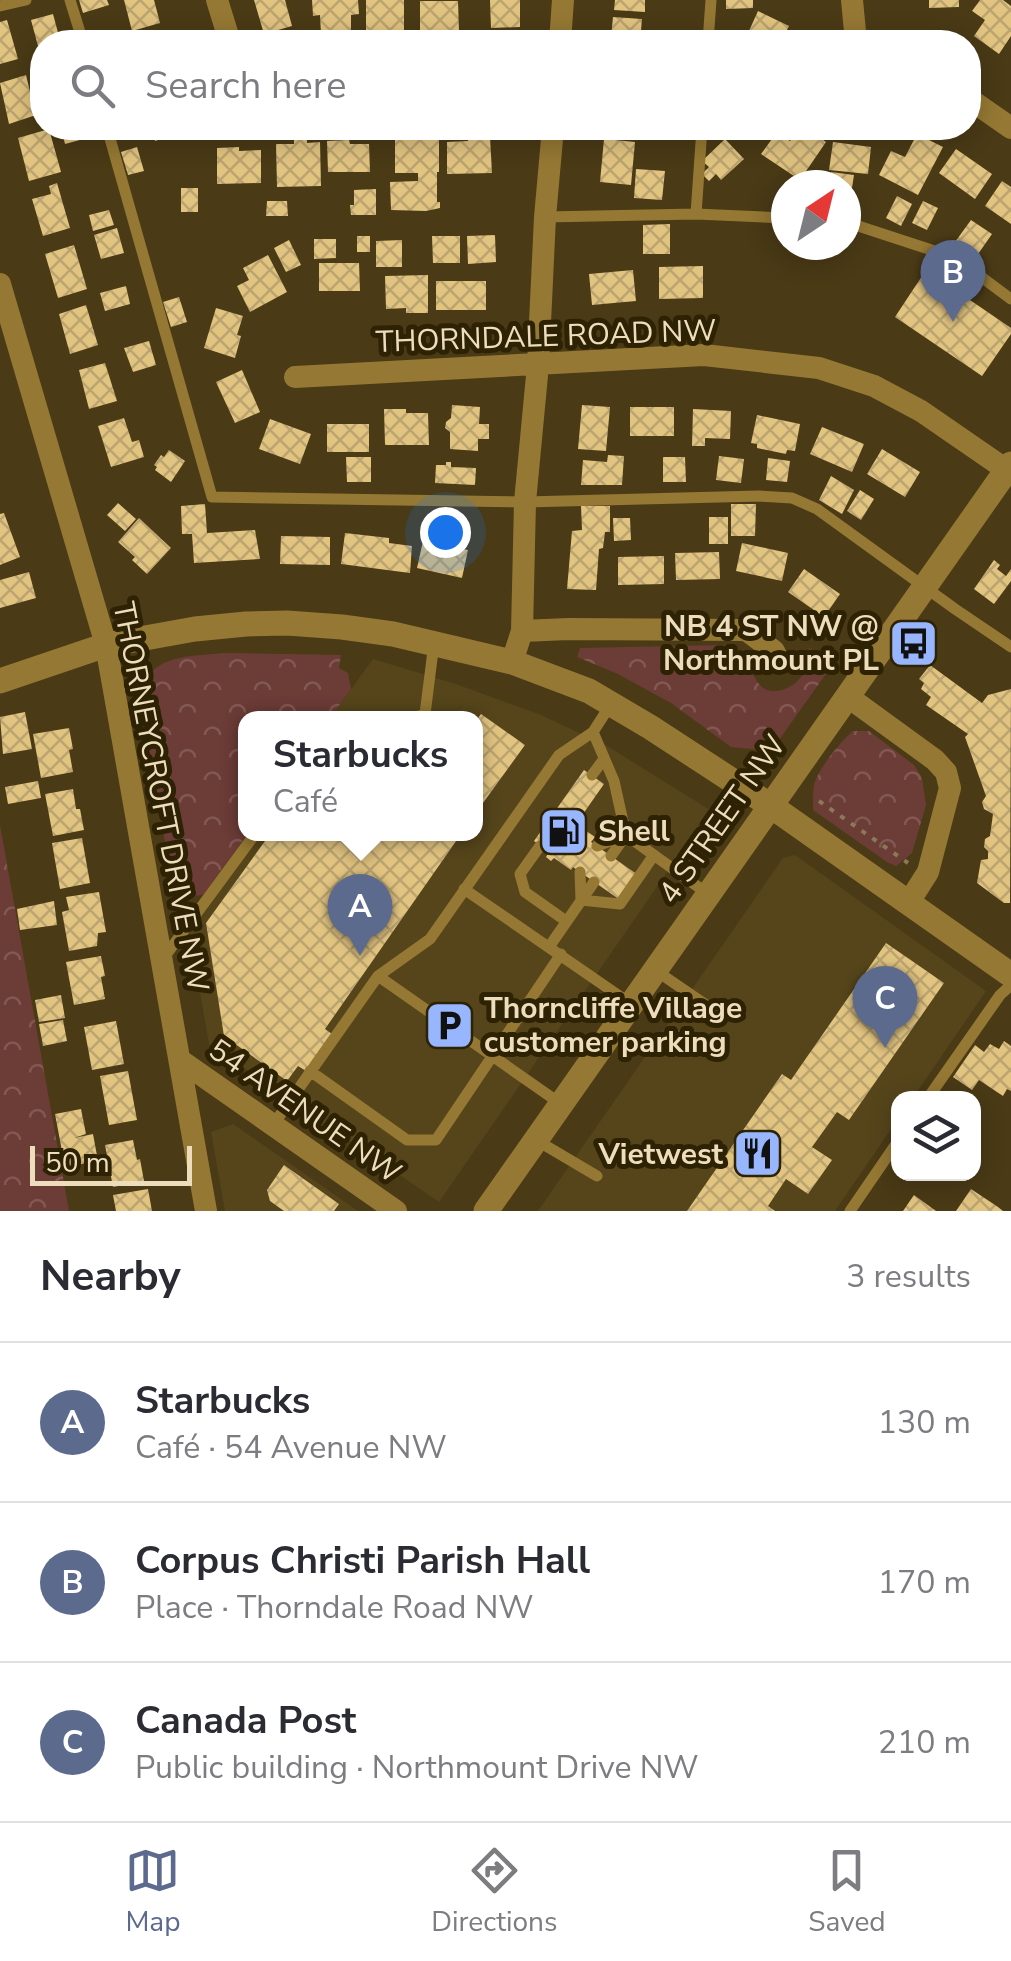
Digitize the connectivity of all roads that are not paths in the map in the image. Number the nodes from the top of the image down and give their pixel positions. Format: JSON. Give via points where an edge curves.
{"nodes":[{"id":1,"x":26,"y":0,"type":"edge"},
{"id":2,"x":70,"y":0,"type":"edge"},
{"id":3,"x":216,"y":0,"type":"edge"},
{"id":4,"x":564,"y":0,"type":"edge"},
{"id":5,"x":711,"y":0,"type":"edge"},
{"id":6,"x":852,"y":0,"type":"edge"},
{"id":7,"x":0,"y":6,"type":"edge"},
{"id":8,"x":79,"y":30,"type":"edge"},
{"id":9,"x":226,"y":30,"type":"edge"},
{"id":10,"x":561,"y":30,"type":"edge"},
{"id":11,"x":709,"y":30,"type":"edge"},
{"id":12,"x":855,"y":30,"type":"edge"},
{"id":13,"x":981,"y":107,"type":"edge"},
{"id":14,"x":1011,"y":128,"type":"edge"},
{"id":15,"x":110,"y":140,"type":"edge"},
{"id":16,"x":551,"y":140,"type":"edge"},
{"id":17,"x":701,"y":140,"type":"edge"},
{"id":18,"x":696,"y":214,"type":"junction"},
{"id":19,"x":545,"y":217,"type":"junction"},
{"id":20,"x":771,"y":217,"type":"edge"},
{"id":21,"x":861,"y":227,"type":"edge"},
{"id":22,"x":0,"y":284,"type":"edge"},
{"id":23,"x":1011,"y":299,"type":"edge"},
{"id":24,"x":538,"y":365,"type":"junction"},
{"id":25,"x":295,"y":377,"type":"dead end"},
{"id":26,"x":1010,"y":469,"type":"edge"},
{"id":27,"x":525,"y":502,"type":"junction"},
{"id":28,"x":925,"y":586,"type":"junction"},
{"id":29,"x":522,"y":631,"type":"junction"},
{"id":30,"x":434,"y":644,"type":"junction"},
{"id":31,"x":106,"y":645,"type":"junction"},
{"id":32,"x":1011,"y":647,"type":"edge"},
{"id":33,"x":512,"y":662,"type":"junction"},
{"id":34,"x":780,"y":664,"type":"dead end"},
{"id":35,"x":0,"y":681,"type":"edge"},
{"id":36,"x":848,"y":696,"type":"junction"},
{"id":37,"x":612,"y":704,"type":"junction"},
{"id":38,"x":425,"y":711,"type":"edge"},
{"id":39,"x":593,"y":732,"type":"junction"},
{"id":40,"x":604,"y":759,"type":"junction"},
{"id":41,"x":592,"y":776,"type":"dead end"},
{"id":42,"x":770,"y":806,"type":"junction"},
{"id":43,"x":626,"y":835,"type":"junction"},
{"id":44,"x":250,"y":841,"type":"edge"},
{"id":45,"x":540,"y":846,"type":"dead end"},
{"id":46,"x":597,"y":846,"type":"dead end"},
{"id":47,"x":654,"y":855,"type":"junction"},
{"id":48,"x":611,"y":856,"type":"dead end"},
{"id":49,"x":580,"y":872,"type":"dead end"},
{"id":50,"x":594,"y":882,"type":"dead end"},
{"id":51,"x":464,"y":888,"type":"junction"},
{"id":52,"x":708,"y":894,"type":"junction"},
{"id":53,"x":581,"y":900,"type":"junction"},
{"id":54,"x":908,"y":902,"type":"junction"},
{"id":55,"x":566,"y":922,"type":"junction"},
{"id":56,"x":549,"y":947,"type":"junction"},
{"id":57,"x":562,"y":954,"type":"junction"},
{"id":58,"x":162,"y":962,"type":"junction"},
{"id":59,"x":654,"y":970,"type":"junction"},
{"id":60,"x":1011,"y":975,"type":"edge"},
{"id":61,"x":378,"y":976,"type":"junction"},
{"id":62,"x":1011,"y":985,"type":"edge"},
{"id":63,"x":631,"y":1004,"type":"junction"},
{"id":64,"x":715,"y":1011,"type":"dead end"},
{"id":65,"x":494,"y":1056,"type":"junction"},
{"id":66,"x":180,"y":1060,"type":"junction"},
{"id":67,"x":310,"y":1072,"type":"junction"},
{"id":68,"x":933,"y":1091,"type":"edge"},
{"id":69,"x":561,"y":1104,"type":"junction"},
{"id":70,"x":273,"y":1125,"type":"junction"},
{"id":71,"x":536,"y":1140,"type":"junction"},
{"id":72,"x":891,"y":1151,"type":"edge"},
{"id":73,"x":598,"y":1176,"type":"dead end"},
{"id":74,"x":206,"y":1211,"type":"edge"},
{"id":75,"x":396,"y":1211,"type":"edge"},
{"id":76,"x":486,"y":1211,"type":"edge"},
{"id":77,"x":850,"y":1211,"type":"edge"}],
"edges":[{"from":1,"to":7,"type":"lane"},
{"from":2,"to":8,"type":"lane"},
{"from":3,"to":9,"type":"street"},
{"from":4,"to":10,"type":"street"},
{"from":5,"to":11,"type":"lane"},
{"from":6,"to":12,"type":"street"},
{"from":13,"to":14,"type":"street"},
{"from":15,"to":27,"type":"lane","via":[[212,496]]},
{"from":16,"to":19,"type":"street"},
{"from":17,"to":18,"type":"lane"},
{"from":18,"to":19,"type":"lane"},
{"from":18,"to":20,"type":"lane"},
{"from":19,"to":24,"type":"street"},
{"from":21,"to":23,"type":"lane","via":[[956,258]]},
{"from":22,"to":31,"type":"street","name":"THORNEYCROFT DRIVE NW"},
{"from":24,"to":25,"type":"street","name":"THORNDALE ROAD NW"},
{"from":24,"to":26,"type":"street","name":"THORNDALE ROAD NW","via":[[704,355],[819,368],[922,411]]},
{"from":24,"to":27,"type":"street"},
{"from":26,"to":28,"type":"street","name":"4 STREET NW"},
{"from":27,"to":28,"type":"lane","via":[[792,498],[818,509]]},
{"from":27,"to":29,"type":"street"},
{"from":28,"to":32,"type":"lane"},
{"from":28,"to":36,"type":"street","name":"4 STREET NW"},
{"from":29,"to":33,"type":"street"},
{"from":29,"to":34,"type":"street","via":[[746,630]]},
{"from":30,"to":31,"type":"street","via":[[287,623],[195,629]]},
{"from":30,"to":33,"type":"street"},
{"from":30,"to":38,"type":"lane"},
{"from":31,"to":35,"type":"street"},
{"from":31,"to":58,"type":"street","name":"THORNEYCROFT DRIVE NW"},
{"from":33,"to":37,"type":"street"},
{"from":36,"to":42,"type":"street","name":"4 STREET NW"},
{"from":36,"to":54,"type":"street","via":[[946,772],[950,788],[928,872]]},
{"from":37,"to":39,"type":"lane"},
{"from":37,"to":42,"type":"street"},
{"from":39,"to":40,"type":"lane"},
{"from":39,"to":51,"type":"lane","via":[[559,755]]},
{"from":40,"to":41,"type":"lane"},
{"from":40,"to":43,"type":"lane"},
{"from":42,"to":52,"type":"street","name":"4 STREET NW"},
{"from":42,"to":54,"type":"street"},
{"from":43,"to":46,"type":"lane"},
{"from":43,"to":47,"type":"lane"},
{"from":43,"to":48,"type":"lane"},
{"from":44,"to":58,"type":"lane"},
{"from":45,"to":55,"type":"lane","via":[[520,874],[525,892]]},
{"from":47,"to":52,"type":"lane"},
{"from":47,"to":53,"type":"lane","via":[[620,904]]},
{"from":49,"to":53,"type":"lane"},
{"from":50,"to":53,"type":"lane"},
{"from":51,"to":56,"type":"lane"},
{"from":51,"to":61,"type":"lane","via":[[430,939]]},
{"from":52,"to":59,"type":"street","name":"4 STREET NW"},
{"from":53,"to":55,"type":"lane"},
{"from":54,"to":60,"type":"street"},
{"from":55,"to":56,"type":"lane"},
{"from":56,"to":57,"type":"lane"},
{"from":57,"to":63,"type":"lane"},
{"from":57,"to":65,"type":"lane"},
{"from":58,"to":66,"type":"street","name":"THORNEYCROFT DRIVE NW"},
{"from":59,"to":63,"type":"street","name":"4 STREET NW"},
{"from":59,"to":64,"type":"lane"},
{"from":61,"to":65,"type":"lane"},
{"from":61,"to":67,"type":"lane"},
{"from":62,"to":68,"type":"lane"},
{"from":63,"to":69,"type":"street","name":"4 STREET NW"},
{"from":65,"to":67,"type":"lane","via":[[436,1140],[406,1140]]},
{"from":65,"to":69,"type":"lane"},
{"from":66,"to":70,"type":"street","name":"54 AVENUE NW"},
{"from":66,"to":74,"type":"street","name":"THORNEYCROFT DRIVE NW"},
{"from":67,"to":70,"type":"lane"},
{"from":69,"to":71,"type":"street","name":"4 STREET NW"},
{"from":70,"to":75,"type":"street","name":"54 AVENUE NW"},
{"from":71,"to":73,"type":"lane"},
{"from":71,"to":76,"type":"street","name":"4 STREET NW"},
{"from":72,"to":77,"type":"lane"}]}
